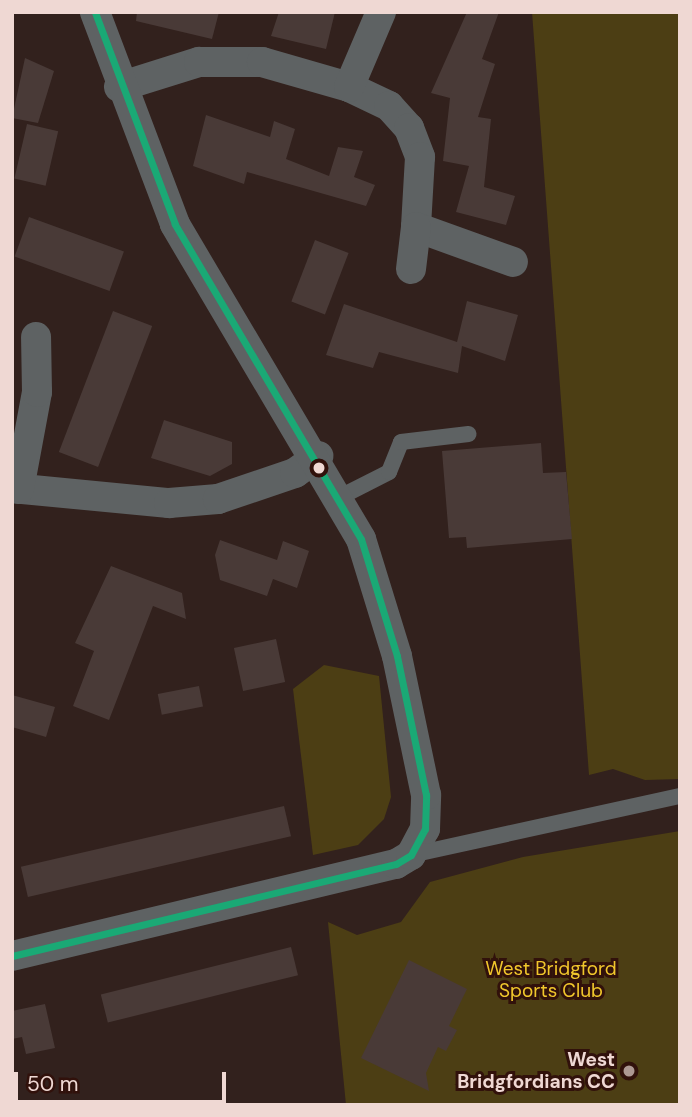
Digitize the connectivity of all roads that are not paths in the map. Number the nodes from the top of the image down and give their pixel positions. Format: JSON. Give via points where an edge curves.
{"nodes":[{"id":1,"x":95,"y":12,"type":"edge"},
{"id":2,"x":381,"y":12,"type":"edge"},
{"id":3,"x":120,"y":87,"type":"junction"},
{"id":4,"x":349,"y":87,"type":"junction"},
{"id":5,"x":416,"y":227,"type":"junction"},
{"id":6,"x":513,"y":262,"type":"dead end"},
{"id":7,"x":411,"y":269,"type":"dead end"},
{"id":8,"x":36,"y":337,"type":"dead end"},
{"id":9,"x":469,"y":434,"type":"dead end"},
{"id":10,"x":318,"y":456,"type":"junction"},
{"id":11,"x":16,"y":488,"type":"edge"},
{"id":12,"x":340,"y":497,"type":"junction"},
{"id":13,"x":680,"y":796,"type":"edge"},
{"id":14,"x":411,"y":855,"type":"junction"},
{"id":15,"x":12,"y":956,"type":"edge"}],
"edges":[{"from":1,"to":3,"type":"street"},
{"from":2,"to":4,"type":"street"},
{"from":3,"to":4,"type":"street","via":[[199,62],[262,62]]},
{"from":3,"to":10,"type":"street","via":[[175,224]]},
{"from":4,"to":5,"type":"street","via":[[389,106],[409,128],[420,158]]},
{"from":5,"to":6,"type":"street"},
{"from":5,"to":7,"type":"street"},
{"from":8,"to":11,"type":"street","via":[[37,392]]},
{"from":9,"to":12,"type":"lane","via":[[401,442],[389,472]]},
{"from":10,"to":11,"type":"street","via":[[295,472],[218,499],[169,503]]},
{"from":10,"to":12,"type":"street"},
{"from":12,"to":14,"type":"street","via":[[378,587],[426,795],[425,829]]},
{"from":13,"to":14,"type":"lane"},
{"from":14,"to":15,"type":"street","via":[[396,864]]}]}
